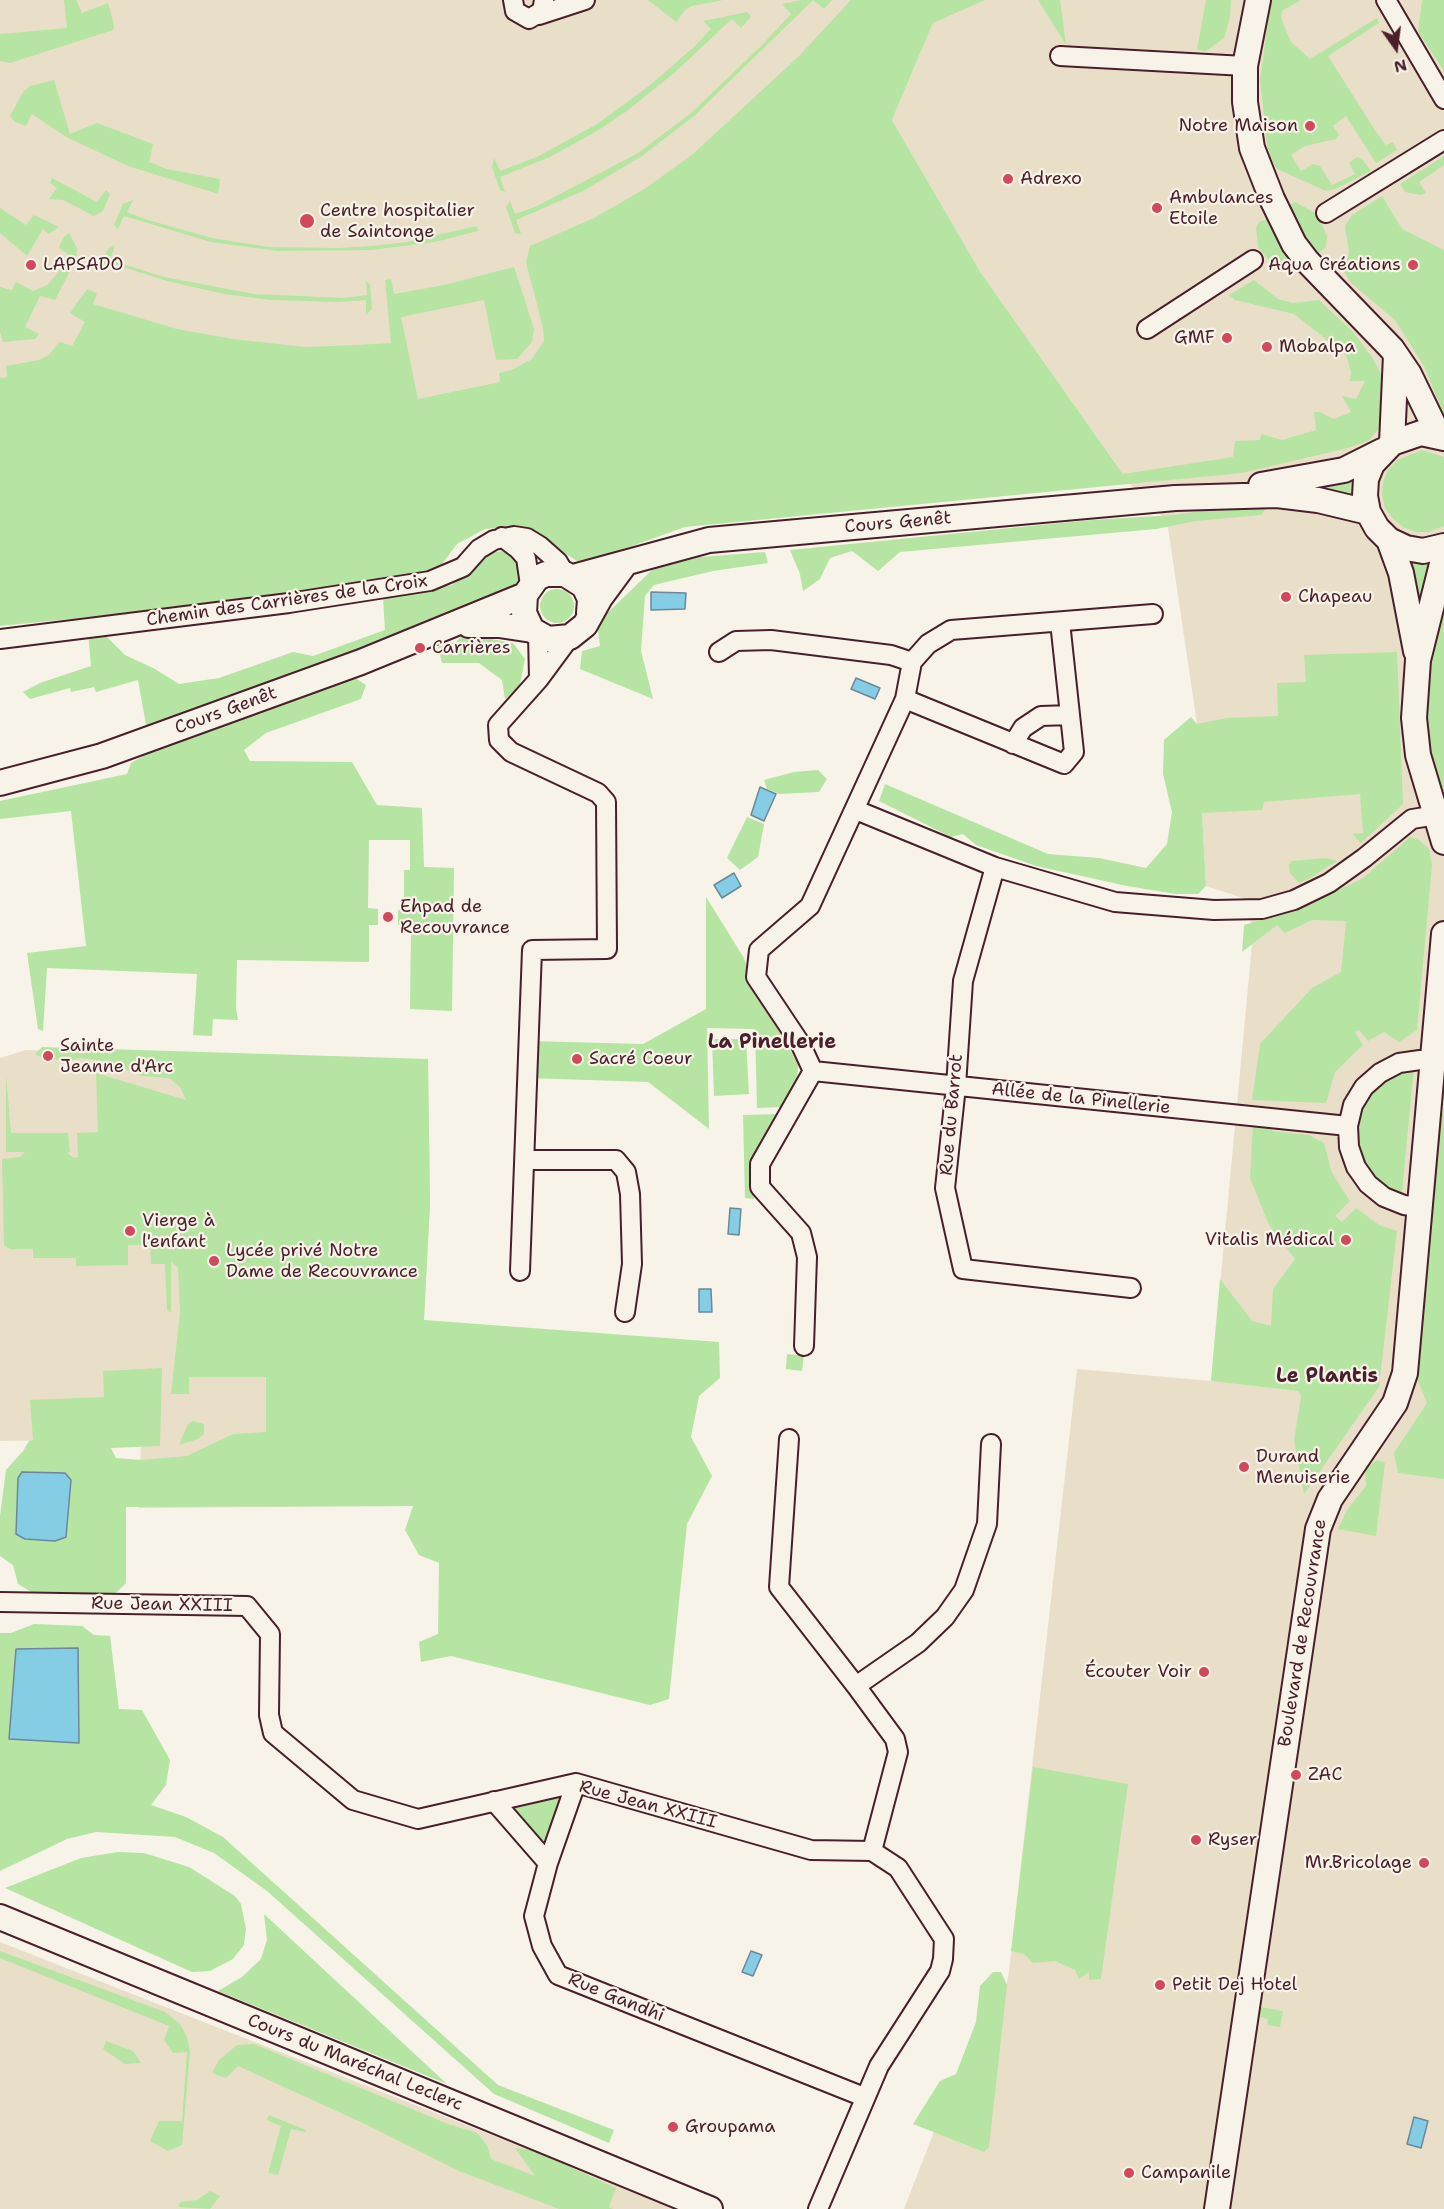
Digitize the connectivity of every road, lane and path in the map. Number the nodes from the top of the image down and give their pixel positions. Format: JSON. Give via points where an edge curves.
{"nodes":[{"id":1,"x":513,"y":0,"type":"edge"},
{"id":2,"x":585,"y":0,"type":"edge"},
{"id":3,"x":1258,"y":0,"type":"edge"},
{"id":4,"x":1386,"y":0,"type":"edge"},
{"id":5,"x":542,"y":7,"type":"edge"},
{"id":6,"x":1060,"y":56,"type":"dead end"},
{"id":7,"x":1245,"y":66,"type":"junction"},
{"id":8,"x":1444,"y":99,"type":"edge"},
{"id":9,"x":1444,"y":140,"type":"edge"},
{"id":10,"x":1326,"y":213,"type":"dead end"},
{"id":11,"x":1253,"y":260,"type":"dead end"},
{"id":12,"x":1147,"y":329,"type":"dead end"},
{"id":13,"x":1396,"y":355,"type":"junction"},
{"id":14,"x":1442,"y":437,"type":"edge"},
{"id":15,"x":1387,"y":447,"type":"junction"},
{"id":16,"x":1175,"y":498,"type":"junction"},
{"id":17,"x":1368,"y":512,"type":"junction"},
{"id":18,"x":502,"y":537,"type":"junction"},
{"id":19,"x":1389,"y":540,"type":"junction"},
{"id":20,"x":1444,"y":546,"type":"edge"},
{"id":21,"x":1444,"y":556,"type":"edge"},
{"id":22,"x":625,"y":564,"type":"junction"},
{"id":23,"x":569,"y":575,"type":"junction"},
{"id":24,"x":527,"y":590,"type":"junction"},
{"id":25,"x":590,"y":613,"type":"junction"},
{"id":26,"x":1153,"y":614,"type":"dead end"},
{"id":27,"x":1060,"y":622,"type":"junction"},
{"id":28,"x":449,"y":627,"type":"junction"},
{"id":29,"x":535,"y":632,"type":"junction"},
{"id":30,"x":570,"y":637,"type":"junction"},
{"id":31,"x":0,"y":639,"type":"edge"},
{"id":32,"x":719,"y":652,"type":"dead end"},
{"id":33,"x":1418,"y":660,"type":"junction"},
{"id":34,"x":912,"y":662,"type":"junction"},
{"id":35,"x":539,"y":679,"type":"junction"},
{"id":36,"x":905,"y":699,"type":"junction"},
{"id":37,"x":1070,"y":715,"type":"junction"},
{"id":38,"x":1013,"y":744,"type":"junction"},
{"id":39,"x":0,"y":783,"type":"edge"},
{"id":40,"x":856,"y":810,"type":"junction"},
{"id":41,"x":1441,"y":814,"type":"edge"},
{"id":42,"x":1444,"y":842,"type":"edge"},
{"id":43,"x":995,"y":867,"type":"junction"},
{"id":44,"x":1444,"y":934,"type":"edge"},
{"id":45,"x":1434,"y":1061,"type":"junction"},
{"id":46,"x":813,"y":1071,"type":"junction"},
{"id":47,"x":956,"y":1086,"type":"junction"},
{"id":48,"x":1348,"y":1126,"type":"junction"},
{"id":49,"x":525,"y":1160,"type":"junction"},
{"id":50,"x":1419,"y":1207,"type":"junction"},
{"id":51,"x":520,"y":1271,"type":"dead end"},
{"id":52,"x":1131,"y":1288,"type":"dead end"},
{"id":53,"x":625,"y":1312,"type":"dead end"},
{"id":54,"x":804,"y":1346,"type":"dead end"},
{"id":55,"x":789,"y":1439,"type":"dead end"},
{"id":56,"x":991,"y":1444,"type":"dead end"},
{"id":57,"x":0,"y":1602,"type":"edge"},
{"id":58,"x":856,"y":1686,"type":"junction"},
{"id":59,"x":576,"y":1783,"type":"junction"},
{"id":60,"x":494,"y":1801,"type":"junction"},
{"id":61,"x":872,"y":1851,"type":"junction"},
{"id":62,"x":548,"y":1863,"type":"junction"},
{"id":63,"x":0,"y":1917,"type":"edge"},
{"id":64,"x":864,"y":2097,"type":"junction"},
{"id":65,"x":710,"y":2209,"type":"edge"},
{"id":66,"x":818,"y":2209,"type":"edge"},
{"id":67,"x":1217,"y":2209,"type":"edge"}],
"edges":[{"from":1,"to":5,"type":"street","via":[[515,10],[529,19]]},
{"from":2,"to":5,"type":"street"},
{"from":3,"to":7,"type":"main road"},
{"from":4,"to":8,"type":"street"},
{"from":6,"to":7,"type":"street"},
{"from":7,"to":13,"type":"main road","via":[[1245,102],[1252,148],[1285,228],[1307,261]]},
{"from":9,"to":10,"type":"street"},
{"from":11,"to":12,"type":"street"},
{"from":13,"to":14,"type":"main road"},
{"from":13,"to":15,"type":"main road"},
{"from":14,"to":15,"type":"main road","name":"Cours Genêt","via":[[1421,433]]},
{"from":15,"to":16,"type":"main road","name":"Cours Genêt","via":[[1344,470]]},
{"from":15,"to":17,"type":"main road","via":[[1372,464],[1366,479]]},
{"from":16,"to":17,"type":"main road","name":"Cours Genêt","via":[[1277,495]]},
{"from":16,"to":22,"type":"main road","name":"Cours Genêt","via":[[709,540]]},
{"from":17,"to":19,"type":"main road"},
{"from":18,"to":23,"type":"street","via":[[527,538]]},
{"from":18,"to":24,"type":"street","via":[[526,558]]},
{"from":18,"to":31,"type":"street","name":"Chemin des Carrières de la Croix","via":[[479,549],[463,567],[430,581]]},
{"from":19,"to":20,"type":"main road","via":[[1424,551]]},
{"from":19,"to":33,"type":"main road","via":[[1401,573]]},
{"from":21,"to":33,"type":"main road"},
{"from":22,"to":23,"type":"main road","name":"Cours Genêt"},
{"from":22,"to":25,"type":"main road"},
{"from":23,"to":24,"type":"main road","via":[[546,574]]},
{"from":23,"to":25,"type":"main road","via":[[584,586],[590,599]]},
{"from":24,"to":28,"type":"main road","name":"Cours Genêt"},
{"from":24,"to":29,"type":"main road","via":[[524,614]]},
{"from":25,"to":30,"type":"main road","via":[[581,630]]},
{"from":26,"to":27,"type":"street"},
{"from":27,"to":34,"type":"street","via":[[951,630],[928,644]]},
{"from":27,"to":37,"type":"street"},
{"from":28,"to":29,"type":"main road","name":"Cours Genêt","via":[[499,625]]},
{"from":28,"to":39,"type":"main road","name":"Cours Genêt","via":[[102,756]]},
{"from":29,"to":30,"type":"main road","via":[[559,640]]},
{"from":29,"to":35,"type":"street"},
{"from":30,"to":35,"type":"street"},
{"from":32,"to":34,"type":"street","via":[[736,641],[771,640]]},
{"from":33,"to":41,"type":"main road","via":[[1414,718],[1418,755]]},
{"from":34,"to":36,"type":"street"},
{"from":35,"to":49,"type":"street","via":[[498,725],[499,740],[511,752],[598,793],[606,802],[607,949],[532,950]]},
{"from":36,"to":38,"type":"street"},
{"from":36,"to":40,"type":"street"},
{"from":37,"to":38,"type":"street","via":[[1041,716],[1023,728]]},
{"from":37,"to":38,"type":"street","via":[[1074,752],[1064,764]]},
{"from":40,"to":43,"type":"street"},
{"from":40,"to":46,"type":"street","via":[[810,906],[759,950],[756,977],[800,1043]]},
{"from":41,"to":42,"type":"main road"},
{"from":41,"to":43,"type":"street","via":[[1412,819],[1329,883],[1294,900],[1262,909],[1214,910],[1115,902]]},
{"from":43,"to":47,"type":"street","name":"Rue du Barrot","via":[[963,981]]},
{"from":44,"to":45,"type":"main road","name":"Boulevard de Recouvrance"},
{"from":45,"to":48,"type":"street","via":[[1399,1064],[1380,1073],[1353,1106]]},
{"from":45,"to":50,"type":"main road","name":"Boulevard de Recouvrance"},
{"from":46,"to":47,"type":"street","name":"Allée de la Pinellerie"},
{"from":46,"to":54,"type":"street","via":[[760,1164],[760,1187],[801,1233],[807,1257]]},
{"from":47,"to":48,"type":"street","name":"Allée de la Pinellerie"},
{"from":47,"to":52,"type":"street","name":"Rue du Barrot","via":[[945,1188],[963,1269]]},
{"from":48,"to":50,"type":"street","via":[[1349,1147],[1368,1184],[1384,1197]]},
{"from":49,"to":51,"type":"street"},
{"from":49,"to":53,"type":"street","via":[[616,1160],[626,1172],[632,1264]]},
{"from":50,"to":67,"type":"main road","name":"Boulevard de Recouvrance","via":[[1403,1386],[1330,1499],[1318,1529]]},
{"from":55,"to":58,"type":"street","via":[[779,1587]]},
{"from":56,"to":58,"type":"street","via":[[987,1524],[964,1590],[945,1617],[918,1643]]},
{"from":57,"to":60,"type":"street","name":"Rue Jean XXIII","via":[[248,1606],[270,1634],[269,1715],[273,1733],[353,1800],[418,1819]]},
{"from":58,"to":61,"type":"street","via":[[895,1739],[898,1752]]},
{"from":59,"to":60,"type":"street","name":"Rue Jean XXIII"},
{"from":59,"to":61,"type":"street","name":"Rue Jean XXIII","via":[[811,1850]]},
{"from":59,"to":62,"type":"street","name":"Rue Gandhi"},
{"from":60,"to":62,"type":"street"},
{"from":61,"to":64,"type":"street","via":[[898,1868],[944,1939],[944,1959]]},
{"from":62,"to":64,"type":"street","name":"Rue Gandhi","via":[[534,1916],[542,1946],[558,1974]]},
{"from":63,"to":65,"type":"main road","name":"Cours du Maréchal Leclerc"},
{"from":64,"to":66,"type":"street"}]}
